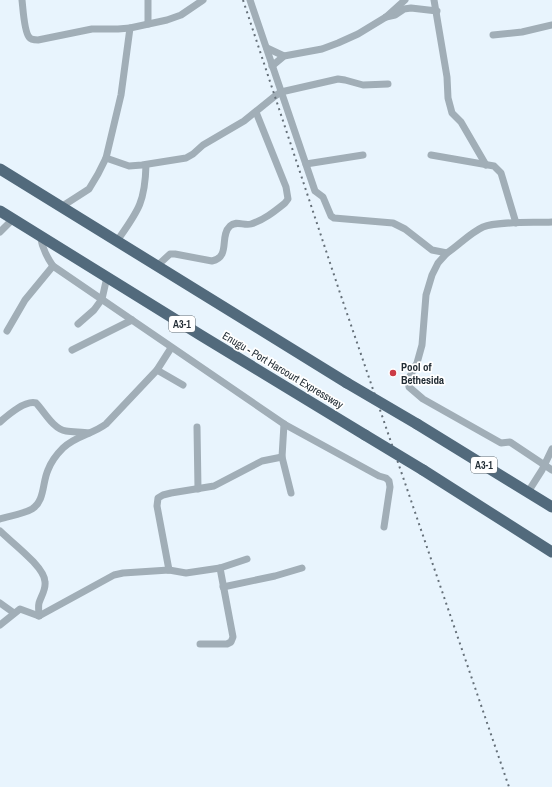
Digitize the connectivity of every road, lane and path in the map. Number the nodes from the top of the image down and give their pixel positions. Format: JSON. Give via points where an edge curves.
{"nodes":[{"id":1,"x":22,"y":0,"type":"edge"},
{"id":2,"x":148,"y":0,"type":"edge"},
{"id":3,"x":203,"y":0,"type":"edge"},
{"id":4,"x":250,"y":0,"type":"edge"},
{"id":5,"x":405,"y":0,"type":"edge"},
{"id":6,"x":434,"y":0,"type":"edge"},
{"id":7,"x":437,"y":11,"type":"junction"},
{"id":8,"x":386,"y":17,"type":"junction"},
{"id":9,"x":148,"y":24,"type":"junction"},
{"id":10,"x":552,"y":25,"type":"edge"},
{"id":11,"x":130,"y":28,"type":"junction"},
{"id":12,"x":493,"y":35,"type":"dead end"},
{"id":13,"x":267,"y":48,"type":"junction"},
{"id":14,"x":284,"y":56,"type":"junction"},
{"id":15,"x":272,"y":66,"type":"junction"},
{"id":16,"x":388,"y":84,"type":"dead end"},
{"id":17,"x":281,"y":92,"type":"junction"},
{"id":18,"x":256,"y":112,"type":"junction"},
{"id":19,"x":363,"y":155,"type":"dead end"},
{"id":20,"x":431,"y":155,"type":"dead end"},
{"id":21,"x":106,"y":158,"type":"junction"},
{"id":22,"x":306,"y":164,"type":"junction"},
{"id":23,"x":146,"y":165,"type":"junction"},
{"id":24,"x":486,"y":165,"type":"junction"},
{"id":25,"x":0,"y":169,"type":"edge"},
{"id":26,"x":60,"y":207,"type":"junction"},
{"id":27,"x":0,"y":210,"type":"edge"},
{"id":28,"x":13,"y":219,"type":"junction"},
{"id":29,"x":552,"y":222,"type":"edge"},
{"id":30,"x":516,"y":223,"type":"junction"},
{"id":31,"x":0,"y":232,"type":"edge"},
{"id":32,"x":40,"y":235,"type":"junction"},
{"id":33,"x":117,"y":241,"type":"junction"},
{"id":34,"x":447,"y":253,"type":"junction"},
{"id":35,"x":53,"y":266,"type":"junction"},
{"id":36,"x":157,"y":266,"type":"junction"},
{"id":37,"x":107,"y":277,"type":"junction"},
{"id":38,"x":102,"y":299,"type":"junction"},
{"id":39,"x":132,"y":320,"type":"junction"},
{"id":40,"x":78,"y":324,"type":"dead end"},
{"id":41,"x":7,"y":331,"type":"dead end"},
{"id":42,"x":171,"y":348,"type":"junction"},
{"id":43,"x":72,"y":350,"type":"dead end"},
{"id":44,"x":157,"y":370,"type":"junction"},
{"id":45,"x":183,"y":385,"type":"dead end"},
{"id":46,"x":0,"y":422,"type":"edge"},
{"id":47,"x":284,"y":424,"type":"junction"},
{"id":48,"x":198,"y":427,"type":"dead end"},
{"id":49,"x":91,"y":433,"type":"junction"},
{"id":50,"x":552,"y":450,"type":"edge"},
{"id":51,"x":282,"y":457,"type":"junction"},
{"id":52,"x":544,"y":466,"type":"junction"},
{"id":53,"x":552,"y":470,"type":"edge"},
{"id":54,"x":198,"y":489,"type":"junction"},
{"id":55,"x":528,"y":492,"type":"junction"},
{"id":56,"x":291,"y":493,"type":"dead end"},
{"id":57,"x":552,"y":507,"type":"edge"},
{"id":58,"x":0,"y":519,"type":"edge"},
{"id":59,"x":384,"y":527,"type":"dead end"},
{"id":60,"x":0,"y":531,"type":"edge"},
{"id":61,"x":552,"y":552,"type":"edge"},
{"id":62,"x":247,"y":558,"type":"dead end"},
{"id":63,"x":220,"y":568,"type":"junction"},
{"id":64,"x":302,"y":568,"type":"dead end"},
{"id":65,"x":169,"y":570,"type":"junction"},
{"id":66,"x":223,"y":587,"type":"junction"},
{"id":67,"x":0,"y":604,"type":"edge"},
{"id":68,"x":14,"y":613,"type":"junction"},
{"id":69,"x":39,"y":616,"type":"junction"},
{"id":70,"x":0,"y":625,"type":"edge"},
{"id":71,"x":200,"y":644,"type":"dead end"}],
"edges":[{"from":1,"to":11,"type":"street","via":[[28,36],[33,40],[92,29]]},
{"from":2,"to":9,"type":"street"},
{"from":3,"to":9,"type":"street","via":[[181,15]]},
{"from":4,"to":13,"type":"street"},
{"from":5,"to":8,"type":"street"},
{"from":6,"to":7,"type":"street"},
{"from":7,"to":8,"type":"street","via":[[411,8]]},
{"from":7,"to":24,"type":"street","via":[[452,113],[461,122]]},
{"from":8,"to":14,"type":"street","via":[[338,43],[322,49]]},
{"from":9,"to":11,"type":"street"},
{"from":10,"to":12,"type":"street"},
{"from":11,"to":21,"type":"street","via":[[121,95]]},
{"from":13,"to":14,"type":"street"},
{"from":13,"to":15,"type":"street"},
{"from":14,"to":15,"type":"street"},
{"from":15,"to":17,"type":"street"},
{"from":16,"to":17,"type":"street","via":[[362,85],[338,79]]},
{"from":17,"to":18,"type":"street"},
{"from":17,"to":22,"type":"street"},
{"from":18,"to":23,"type":"street","via":[[186,158]]},
{"from":18,"to":36,"type":"street","via":[[286,187],[288,199],[261,220],[249,225],[238,223],[230,226],[226,230],[222,253],[217,260],[170,254]]},
{"from":19,"to":22,"type":"street"},
{"from":20,"to":24,"type":"street"},
{"from":21,"to":23,"type":"street","via":[[129,166]]},
{"from":21,"to":26,"type":"street","via":[[89,189]]},
{"from":22,"to":34,"type":"street","via":[[315,191],[323,197],[334,218],[393,223],[432,250]]},
{"from":23,"to":33,"type":"street","via":[[143,198],[137,213]]},
{"from":24,"to":30,"type":"street","via":[[494,166],[501,174]]},
{"from":25,"to":26,"type":"highway","name":"Enugu - Port Harcourt Expressway","number":"A3-1"},
{"from":26,"to":33,"type":"highway","name":"Enugu - Port Harcourt Expressway","number":"A3-1"},
{"from":27,"to":28,"type":"highway","name":"Enugu - Port Harcourt Expressway","number":"A3-1"},
{"from":28,"to":31,"type":"street"},
{"from":28,"to":32,"type":"highway","name":"Enugu - Port Harcourt Expressway","number":"A3-1"},
{"from":29,"to":30,"type":"street"},
{"from":30,"to":34,"type":"street","via":[[483,227]]},
{"from":32,"to":35,"type":"street","via":[[44,254]]},
{"from":32,"to":37,"type":"highway","name":"Enugu - Port Harcourt Expressway","number":"A3-1"},
{"from":33,"to":36,"type":"highway","name":"Enugu - Port Harcourt Expressway","number":"A3-1"},
{"from":34,"to":52,"type":"street","via":[[432,275],[424,309],[422,345],[408,380],[409,386],[424,399],[501,443],[510,442]]},
{"from":35,"to":38,"type":"street"},
{"from":35,"to":41,"type":"street","via":[[25,300]]},
{"from":36,"to":55,"type":"highway","name":"Enugu - Port Harcourt Expressway","number":"A3-1","bridge":true},
{"from":37,"to":38,"type":"street"},
{"from":37,"to":61,"type":"highway","name":"Enugu - Port Harcourt Expressway","number":"A3-1","bridge":true,"via":[[366,434]]},
{"from":38,"to":39,"type":"street"},
{"from":38,"to":40,"type":"street"},
{"from":39,"to":42,"type":"street"},
{"from":39,"to":43,"type":"street"},
{"from":42,"to":44,"type":"street"},
{"from":42,"to":47,"type":"street"},
{"from":44,"to":45,"type":"street"},
{"from":44,"to":49,"type":"street","via":[[106,424]]},
{"from":46,"to":49,"type":"street","via":[[32,402],[62,429]]},
{"from":47,"to":51,"type":"street"},
{"from":47,"to":59,"type":"street","via":[[389,481]]},
{"from":48,"to":54,"type":"street"},
{"from":49,"to":58,"type":"street","via":[[74,440],[55,458],[48,469],[38,504],[28,511]]},
{"from":50,"to":52,"type":"street"},
{"from":51,"to":54,"type":"street","via":[[262,461],[214,486]]},
{"from":51,"to":56,"type":"street"},
{"from":52,"to":53,"type":"street"},
{"from":52,"to":55,"type":"street"},
{"from":54,"to":65,"type":"street","via":[[171,493],[158,498],[157,506]]},
{"from":55,"to":57,"type":"highway","name":"Enugu - Port Harcourt Expressway","number":"A3-1"},
{"from":60,"to":69,"type":"street","via":[[25,553],[43,574],[45,587],[39,605]]},
{"from":62,"to":63,"type":"street"},
{"from":63,"to":65,"type":"street","via":[[186,573]]},
{"from":63,"to":66,"type":"street"},
{"from":64,"to":66,"type":"street"},
{"from":65,"to":69,"type":"street","via":[[114,575]]},
{"from":66,"to":71,"type":"street","via":[[233,637],[231,642]]},
{"from":67,"to":68,"type":"street"},
{"from":68,"to":69,"type":"street","via":[[20,609]]},
{"from":68,"to":70,"type":"street"}]}
